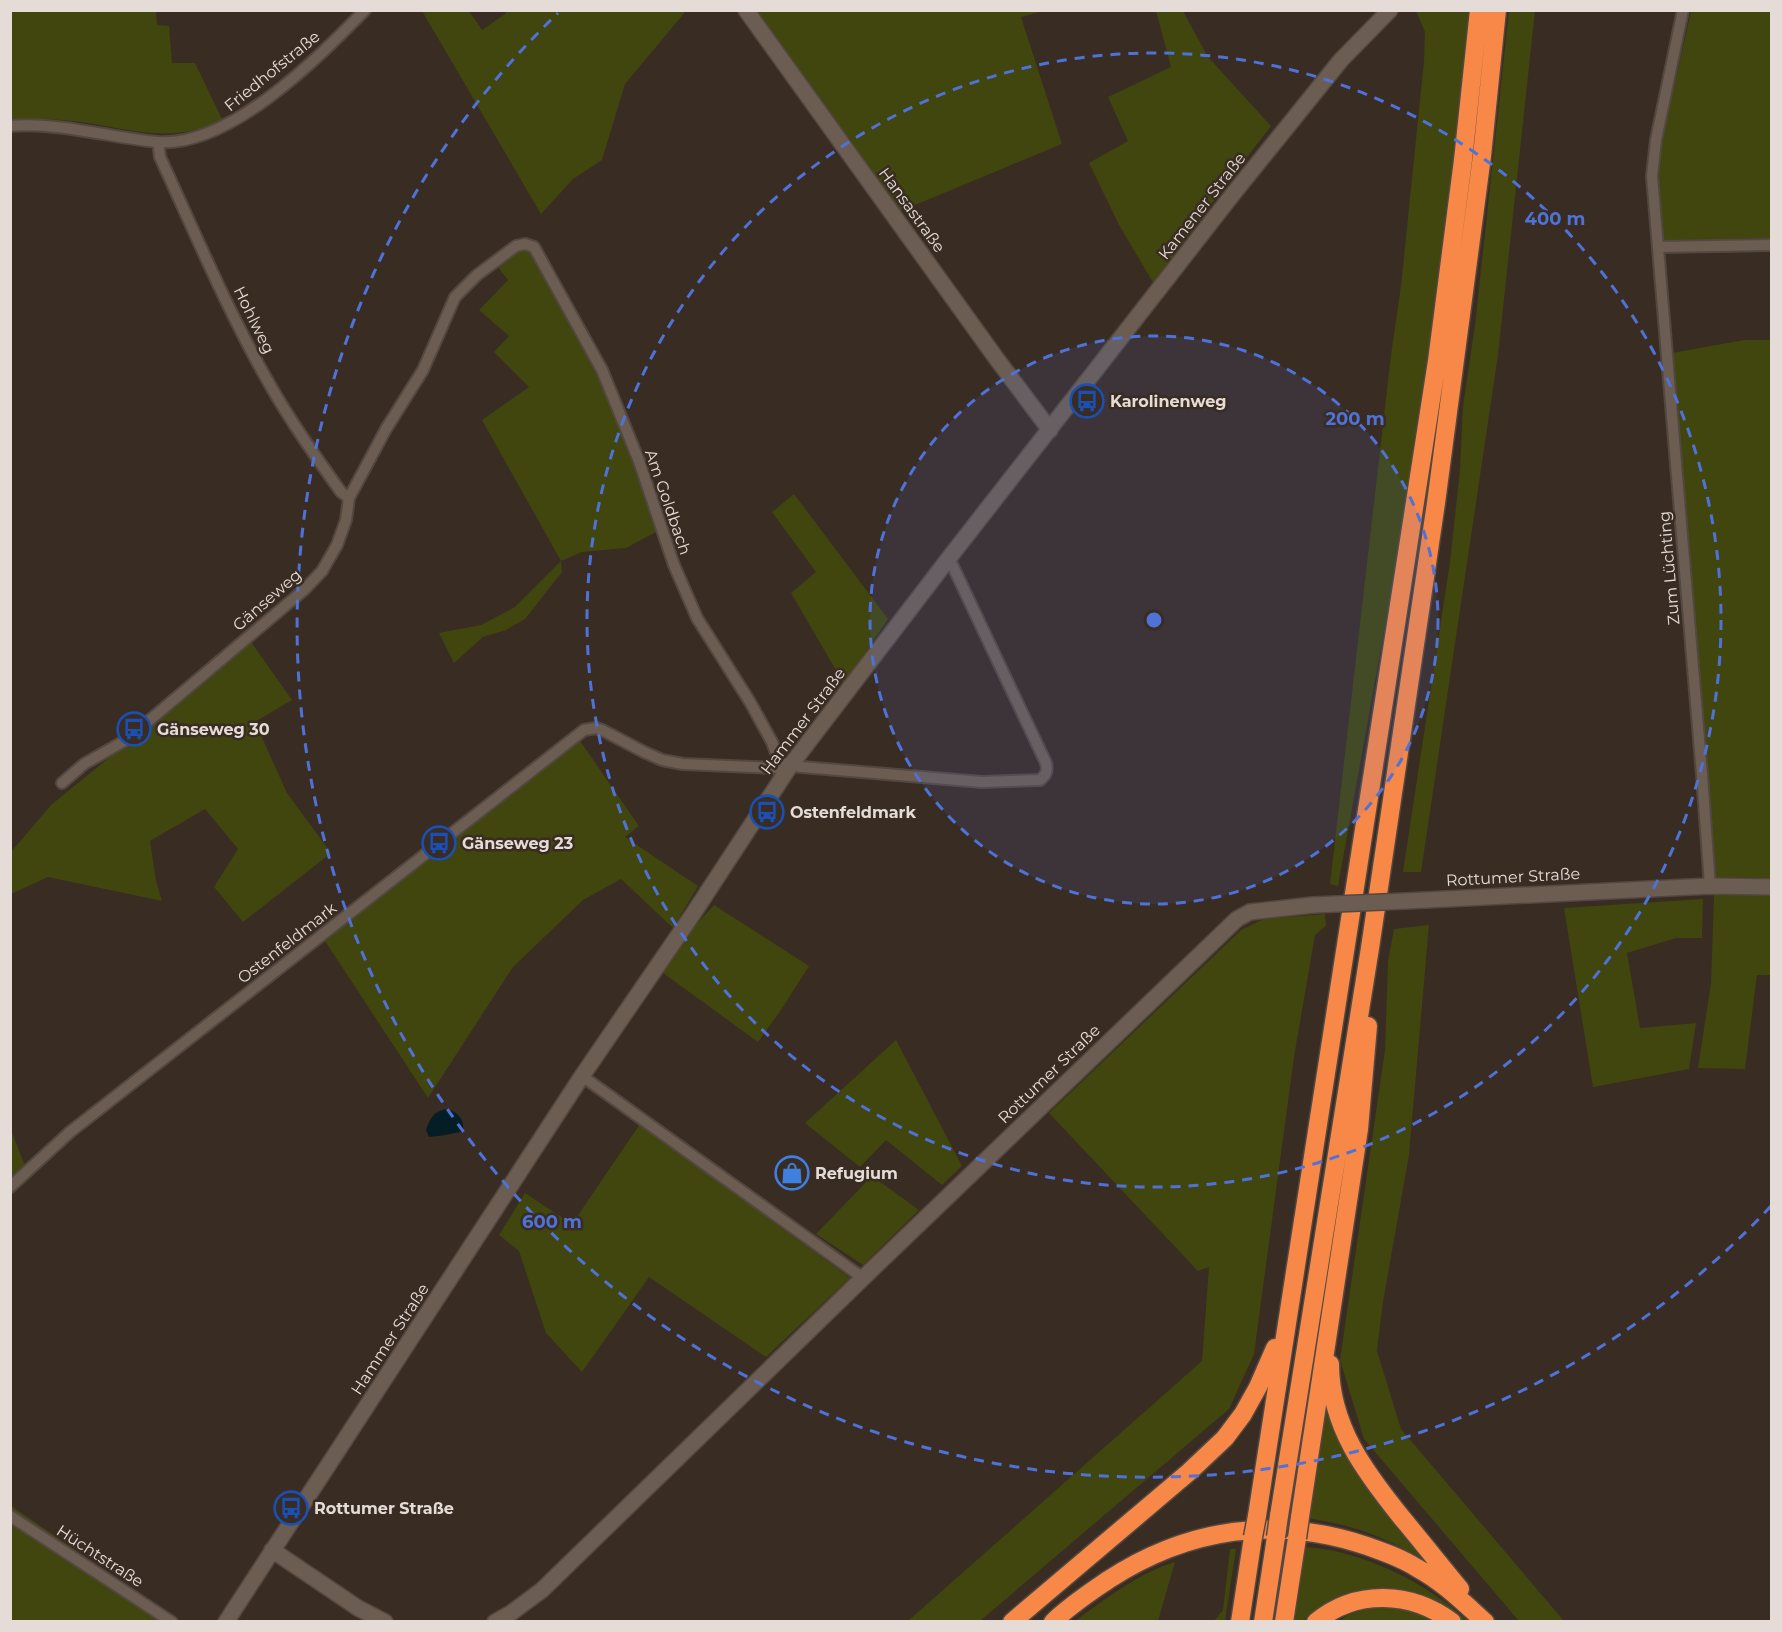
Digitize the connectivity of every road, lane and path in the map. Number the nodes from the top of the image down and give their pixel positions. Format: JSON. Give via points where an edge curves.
{"nodes":[{"id":1,"x":365,"y":10,"type":"edge"},
{"id":2,"x":746,"y":10,"type":"edge"},
{"id":3,"x":1390,"y":10,"type":"edge"},
{"id":4,"x":1479,"y":10,"type":"edge"},
{"id":5,"x":1497,"y":10,"type":"edge"},
{"id":6,"x":1683,"y":10,"type":"edge"},
{"id":7,"x":10,"y":126,"type":"edge"},
{"id":8,"x":158,"y":142,"type":"junction"},
{"id":9,"x":525,"y":244,"type":"joint"},
{"id":10,"x":1772,"y":244,"type":"edge"},
{"id":11,"x":1659,"y":247,"type":"junction"},
{"id":12,"x":1050,"y":430,"type":"junction"},
{"id":13,"x":349,"y":498,"type":"junction"},
{"id":14,"x":949,"y":558,"type":"junction"},
{"id":15,"x":790,"y":766,"type":"junction"},
{"id":16,"x":62,"y":783,"type":"dead end"},
{"id":17,"x":1710,"y":886,"type":"junction"},
{"id":18,"x":1772,"y":887,"type":"edge"},
{"id":19,"x":1370,"y":948,"type":"junction"},
{"id":20,"x":582,"y":1076,"type":"junction"},
{"id":21,"x":10,"y":1187,"type":"edge"},
{"id":22,"x":863,"y":1278,"type":"junction"},
{"id":23,"x":1330,"y":1320,"type":"junction"},
{"id":24,"x":1286,"y":1321,"type":"junction"},
{"id":25,"x":10,"y":1516,"type":"edge"},
{"id":26,"x":272,"y":1550,"type":"junction"},
{"id":27,"x":172,"y":1622,"type":"edge"},
{"id":28,"x":226,"y":1622,"type":"edge"},
{"id":29,"x":385,"y":1622,"type":"edge"},
{"id":30,"x":495,"y":1622,"type":"edge"},
{"id":31,"x":1012,"y":1622,"type":"edge"},
{"id":32,"x":1053,"y":1622,"type":"edge"},
{"id":33,"x":1240,"y":1622,"type":"edge"},
{"id":34,"x":1263,"y":1622,"type":"edge"},
{"id":35,"x":1284,"y":1622,"type":"edge"},
{"id":36,"x":1316,"y":1622,"type":"edge"},
{"id":37,"x":1452,"y":1622,"type":"edge"},
{"id":38,"x":1485,"y":1622,"type":"edge"}],
"edges":[{"from":1,"to":8,"type":"street","name":"Friedhofstraße","via":[[295,75],[242,117],[207,134]]},
{"from":2,"to":12,"type":"street","name":"Hansastraße"},
{"from":3,"to":12,"type":"street","name":"Kamener Straße","via":[[1334,69]]},
{"from":4,"to":24,"type":"highway","via":[[1435,373]]},
{"from":5,"to":19,"type":"highway","via":[[1482,156],[1436,503]]},
{"from":6,"to":11,"type":"street","name":"Zum Lüchting","via":[[1652,176]]},
{"from":7,"to":8,"type":"street","name":"Friedhofstraße","via":[[32,125]]},
{"from":8,"to":13,"type":"street","name":"Hohlweg","via":[[160,158],[269,384],[305,442]]},
{"from":9,"to":13,"type":"street","name":"Gänseweg","via":[[516,246],[477,275],[455,297],[423,370]]},
{"from":9,"to":15,"type":"street","name":"Am Goldbach","via":[[534,247],[602,370],[697,618],[750,702],[779,761]]},
{"from":10,"to":11,"type":"street"},
{"from":11,"to":17,"type":"street","name":"Zum Lüchting"},
{"from":12,"to":14,"type":"street","name":"Hammer Straße"},
{"from":13,"to":16,"type":"street","name":"Gänseweg","via":[[337,545],[322,571],[304,590],[126,740],[84,764]]},
{"from":14,"to":15,"type":"street","name":"Hammer Straße"},
{"from":14,"to":15,"type":"street","name":"Ostenfeldmark","via":[[1046,763],[1045,776],[1040,780],[982,782]]},
{"from":15,"to":20,"type":"street","name":"Hammer Straße"},
{"from":15,"to":21,"type":"street","name":"Ostenfeldmark","via":[[683,764],[662,760],[596,728],[584,730],[70,1132]]},
{"from":17,"to":18,"type":"street","name":"Rottumer Straße"},
{"from":17,"to":22,"type":"street","name":"Rottumer Straße","bridge":true,"via":[[1313,905],[1250,912],[1237,920]]},
{"from":19,"to":23,"type":"highway","via":[[1370,1001],[1359,1129]]},
{"from":19,"to":34,"type":"highway","bridge":true},
{"from":20,"to":22,"type":"street"},
{"from":20,"to":26,"type":"street","name":"Hammer Straße"},
{"from":22,"to":30,"type":"street","name":"Rottumer Straße","via":[[542,1590]]},
{"from":23,"to":35,"type":"highway","bridge":true},
{"from":23,"to":38,"type":"highway","via":[[1331,1377],[1345,1435],[1375,1484]]},
{"from":24,"to":31,"type":"highway","via":[[1244,1414],[1225,1438]]},
{"from":24,"to":33,"type":"highway","bridge":true},
{"from":25,"to":27,"type":"street","name":"Hüchtstraße"},
{"from":26,"to":28,"type":"street","name":"Hammer Straße"},
{"from":26,"to":29,"type":"street"},
{"from":32,"to":38,"type":"highway","via":[[1089,1593],[1151,1555],[1194,1539],[1262,1529],[1314,1532],[1388,1553],[1449,1588]]},
{"from":36,"to":37,"type":"highway","via":[[1345,1604],[1378,1598],[1420,1604]]}]}
